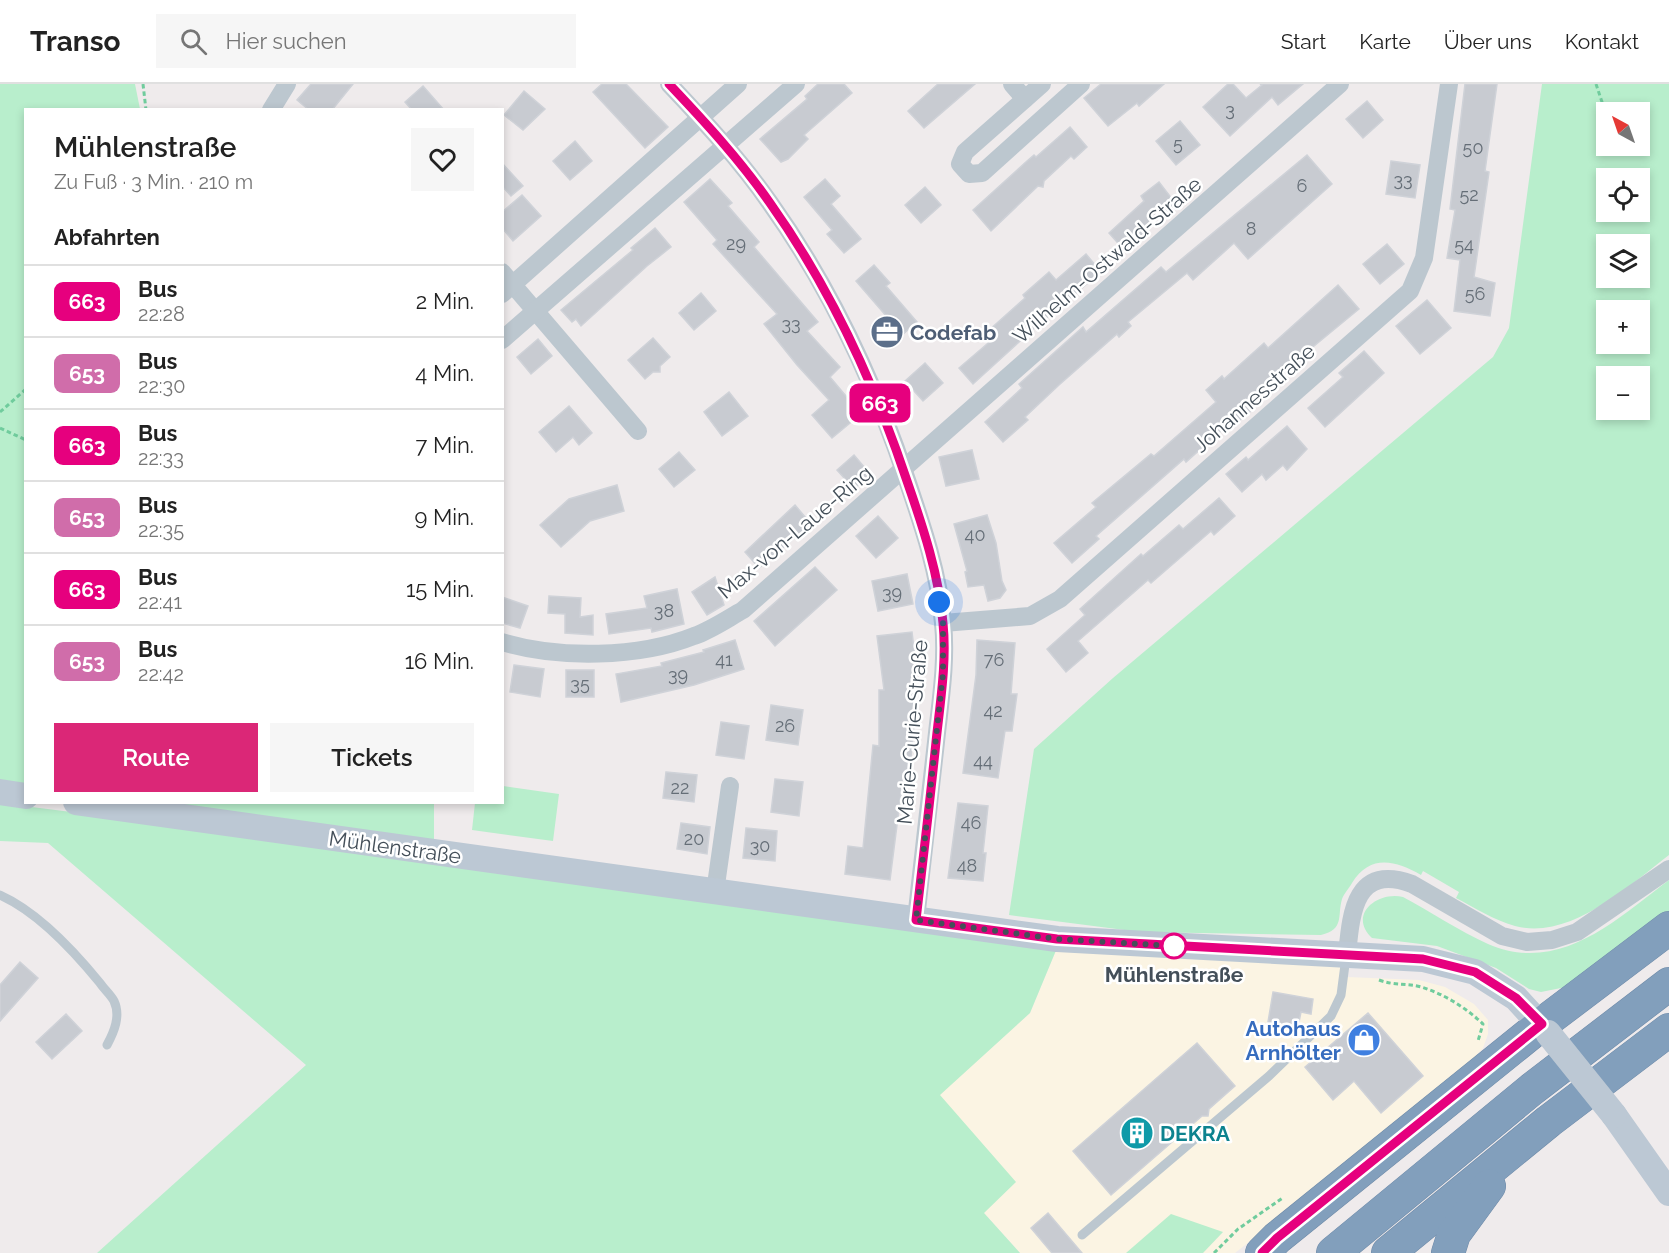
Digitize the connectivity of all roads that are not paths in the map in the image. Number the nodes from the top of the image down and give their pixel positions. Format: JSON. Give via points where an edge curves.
{"nodes":[{"id":1,"x":286,"y":84,"type":"edge"},
{"id":2,"x":669,"y":84,"type":"edge"},
{"id":3,"x":738,"y":84,"type":"edge"},
{"id":4,"x":796,"y":84,"type":"edge"},
{"id":5,"x":1012,"y":84,"type":"edge"},
{"id":6,"x":1042,"y":84,"type":"edge"},
{"id":7,"x":1081,"y":84,"type":"edge"},
{"id":8,"x":1340,"y":84,"type":"edge"},
{"id":9,"x":1449,"y":84,"type":"edge"},
{"id":10,"x":1025,"y":99,"type":"junction"},
{"id":11,"x":272,"y":108,"type":"edge"},
{"id":12,"x":700,"y":117,"type":"junction"},
{"id":13,"x":725,"y":145,"type":"junction"},
{"id":14,"x":506,"y":283,"type":"edge"},
{"id":15,"x":538,"y":311,"type":"junction"},
{"id":16,"x":504,"y":338,"type":"edge"},
{"id":17,"x":638,"y":431,"type":"dead end"},
{"id":18,"x":903,"y":470,"type":"junction"},
{"id":19,"x":943,"y":623,"type":"junction"},
{"id":20,"x":504,"y":643,"type":"edge"},
{"id":21,"x":730,"y":786,"type":"dead end"},
{"id":22,"x":0,"y":792,"type":"edge"},
{"id":23,"x":24,"y":796,"type":"edge"},
{"id":24,"x":90,"y":804,"type":"edge"},
{"id":25,"x":1669,"y":868,"type":"edge"},
{"id":26,"x":715,"y":892,"type":"junction"},
{"id":27,"x":0,"y":895,"type":"edge"},
{"id":28,"x":916,"y":920,"type":"junction"},
{"id":29,"x":1669,"y":928,"type":"edge"},
{"id":30,"x":1347,"y":955,"type":"junction"},
{"id":31,"x":1669,"y":984,"type":"edge"},
{"id":32,"x":1545,"y":1028,"type":"junction"},
{"id":33,"x":1669,"y":1030,"type":"edge"},
{"id":34,"x":106,"y":1045,"type":"dead end"},
{"id":35,"x":1549,"y":1121,"type":"junction"},
{"id":36,"x":1669,"y":1193,"type":"edge"},
{"id":37,"x":1082,"y":1235,"type":"dead end"},
{"id":38,"x":1262,"y":1253,"type":"edge"},
{"id":39,"x":1333,"y":1253,"type":"edge"},
{"id":40,"x":1388,"y":1253,"type":"edge"},
{"id":41,"x":1448,"y":1253,"type":"edge"}],
"edges":[{"from":1,"to":11,"type":"street"},
{"from":2,"to":12,"type":"street","name":"Marie-Curie-Straße"},
{"from":3,"to":12,"type":"street"},
{"from":4,"to":13,"type":"street"},
{"from":5,"to":10,"type":"street"},
{"from":6,"to":10,"type":"street"},
{"from":7,"to":10,"type":"street","via":[[982,173],[969,174],[960,164],[965,152]]},
{"from":8,"to":18,"type":"street","name":"Wilhelm-Ostwald-Straße"},
{"from":9,"to":19,"type":"street","name":"Johannesstraße","via":[[1424,258],[1410,291],[1060,599],[1030,616]]},
{"from":12,"to":13,"type":"street","name":"Marie-Curie-Straße"},
{"from":12,"to":14,"type":"street"},
{"from":13,"to":15,"type":"street"},
{"from":13,"to":18,"type":"street","name":"Marie-Curie-Straße","via":[[770,202],[835,308],[872,384]]},
{"from":14,"to":15,"type":"street"},
{"from":15,"to":16,"type":"street"},
{"from":15,"to":17,"type":"street"},
{"from":18,"to":19,"type":"street","name":"Marie-Curie-Straße","via":[[926,537]]},
{"from":18,"to":20,"type":"street","name":"Max-von-Laue-Ring","via":[[743,610],[694,636],[641,650],[572,654]]},
{"from":19,"to":28,"type":"street","name":"Marie-Curie-Straße","via":[[943,674]]},
{"from":21,"to":26,"type":"street"},
{"from":22,"to":23,"type":"street"},
{"from":24,"to":26,"type":"street","name":"Mühlenstraße"},
{"from":25,"to":30,"type":"street","via":[[1577,932],[1527,942],[1502,936],[1412,884],[1383,879],[1365,889],[1354,903]]},
{"from":26,"to":28,"type":"street","name":"Mühlenstraße"},
{"from":27,"to":34,"type":"lane","via":[[20,905],[80,958],[114,1002],[115,1031]]},
{"from":28,"to":30,"type":"street","name":"Mühlenstraße","via":[[1068,939]]},
{"from":29,"to":32,"type":"highway"},
{"from":30,"to":32,"type":"street","name":"Mühlenstraße","via":[[1423,959],[1475,972],[1516,998]]},
{"from":30,"to":37,"type":"lane","via":[[1341,995],[1331,1016],[1269,1076]]},
{"from":31,"to":39,"type":"highway","via":[[1532,1089]]},
{"from":32,"to":36,"type":"street","name":"Mühlenstraße","bridge":true},
{"from":32,"to":38,"type":"highway"},
{"from":33,"to":35,"type":"highway"},
{"from":35,"to":40,"type":"highway"},
{"from":35,"to":41,"type":"highway","via":[[1482,1193],[1454,1234]]}]}
